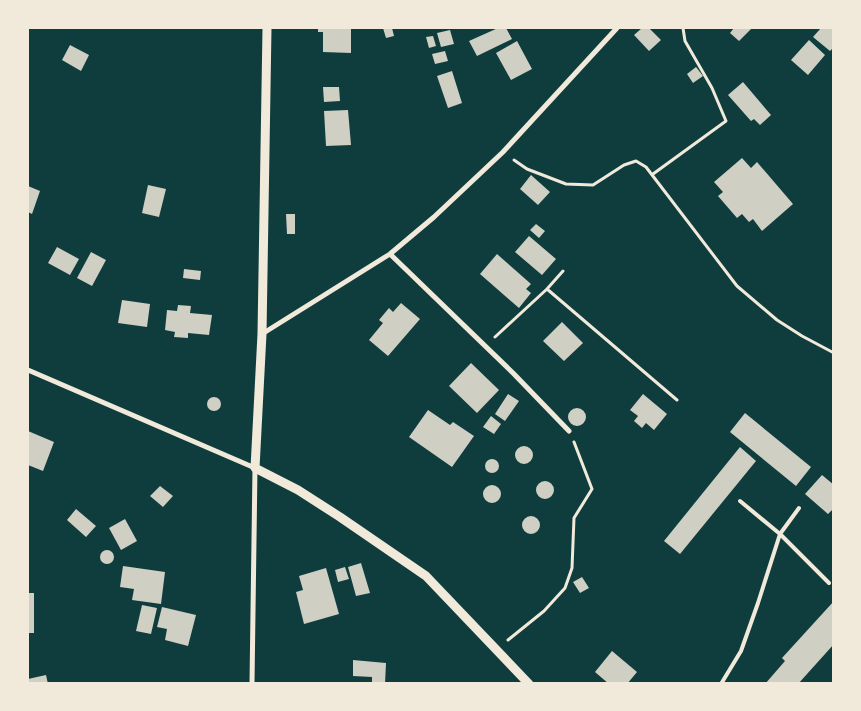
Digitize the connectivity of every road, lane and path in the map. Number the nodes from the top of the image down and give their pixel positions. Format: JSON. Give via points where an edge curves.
{"nodes":[{"id":1,"x":267,"y":28,"type":"edge"},
{"id":2,"x":617,"y":28,"type":"edge"},
{"id":3,"x":683,"y":28,"type":"edge"},
{"id":4,"x":503,"y":152,"type":"junction"},
{"id":5,"x":653,"y":174,"type":"junction"},
{"id":6,"x":390,"y":254,"type":"junction"},
{"id":7,"x":563,"y":271,"type":"dead end"},
{"id":8,"x":546,"y":289,"type":"junction"},
{"id":9,"x":262,"y":334,"type":"junction"},
{"id":10,"x":485,"y":346,"type":"junction"},
{"id":11,"x":834,"y":353,"type":"edge"},
{"id":12,"x":28,"y":370,"type":"edge"},
{"id":13,"x":677,"y":400,"type":"dead end"},
{"id":14,"x":569,"y":431,"type":"joint"},
{"id":15,"x":255,"y":468,"type":"junction"},
{"id":16,"x":740,"y":501,"type":"dead end"},
{"id":17,"x":799,"y":508,"type":"dead end"},
{"id":18,"x":780,"y":534,"type":"junction"},
{"id":19,"x":829,"y":583,"type":"dead end"},
{"id":20,"x":496,"y":650,"type":"junction"},
{"id":21,"x":252,"y":684,"type":"edge"},
{"id":22,"x":528,"y":684,"type":"edge"},
{"id":23,"x":721,"y":684,"type":"edge"}],
"edges":[{"from":1,"to":9,"type":"street"},
{"from":2,"to":4,"type":"street"},
{"from":3,"to":5,"type":"path","via":[[686,41],[726,121]]},
{"from":4,"to":5,"type":"path","via":[[527,169],[566,184],[593,185],[636,161]]},
{"from":4,"to":6,"type":"street"},
{"from":5,"to":11,"type":"path","via":[[737,286],[778,320]]},
{"from":6,"to":9,"type":"street"},
{"from":6,"to":10,"type":"street"},
{"from":7,"to":8,"type":"path"},
{"from":8,"to":10,"type":"path"},
{"from":8,"to":13,"type":"path"},
{"from":9,"to":15,"type":"street"},
{"from":10,"to":14,"type":"street"},
{"from":12,"to":15,"type":"street"},
{"from":14,"to":20,"type":"path","via":[[592,489],[574,518],[572,568],[565,588],[544,611]]},
{"from":15,"to":20,"type":"street","via":[[298,490],[426,576]]},
{"from":15,"to":21,"type":"street"},
{"from":16,"to":18,"type":"lane"},
{"from":17,"to":18,"type":"lane"},
{"from":18,"to":19,"type":"lane"},
{"from":18,"to":23,"type":"lane","via":[[741,651]]},
{"from":20,"to":22,"type":"street"}]}
